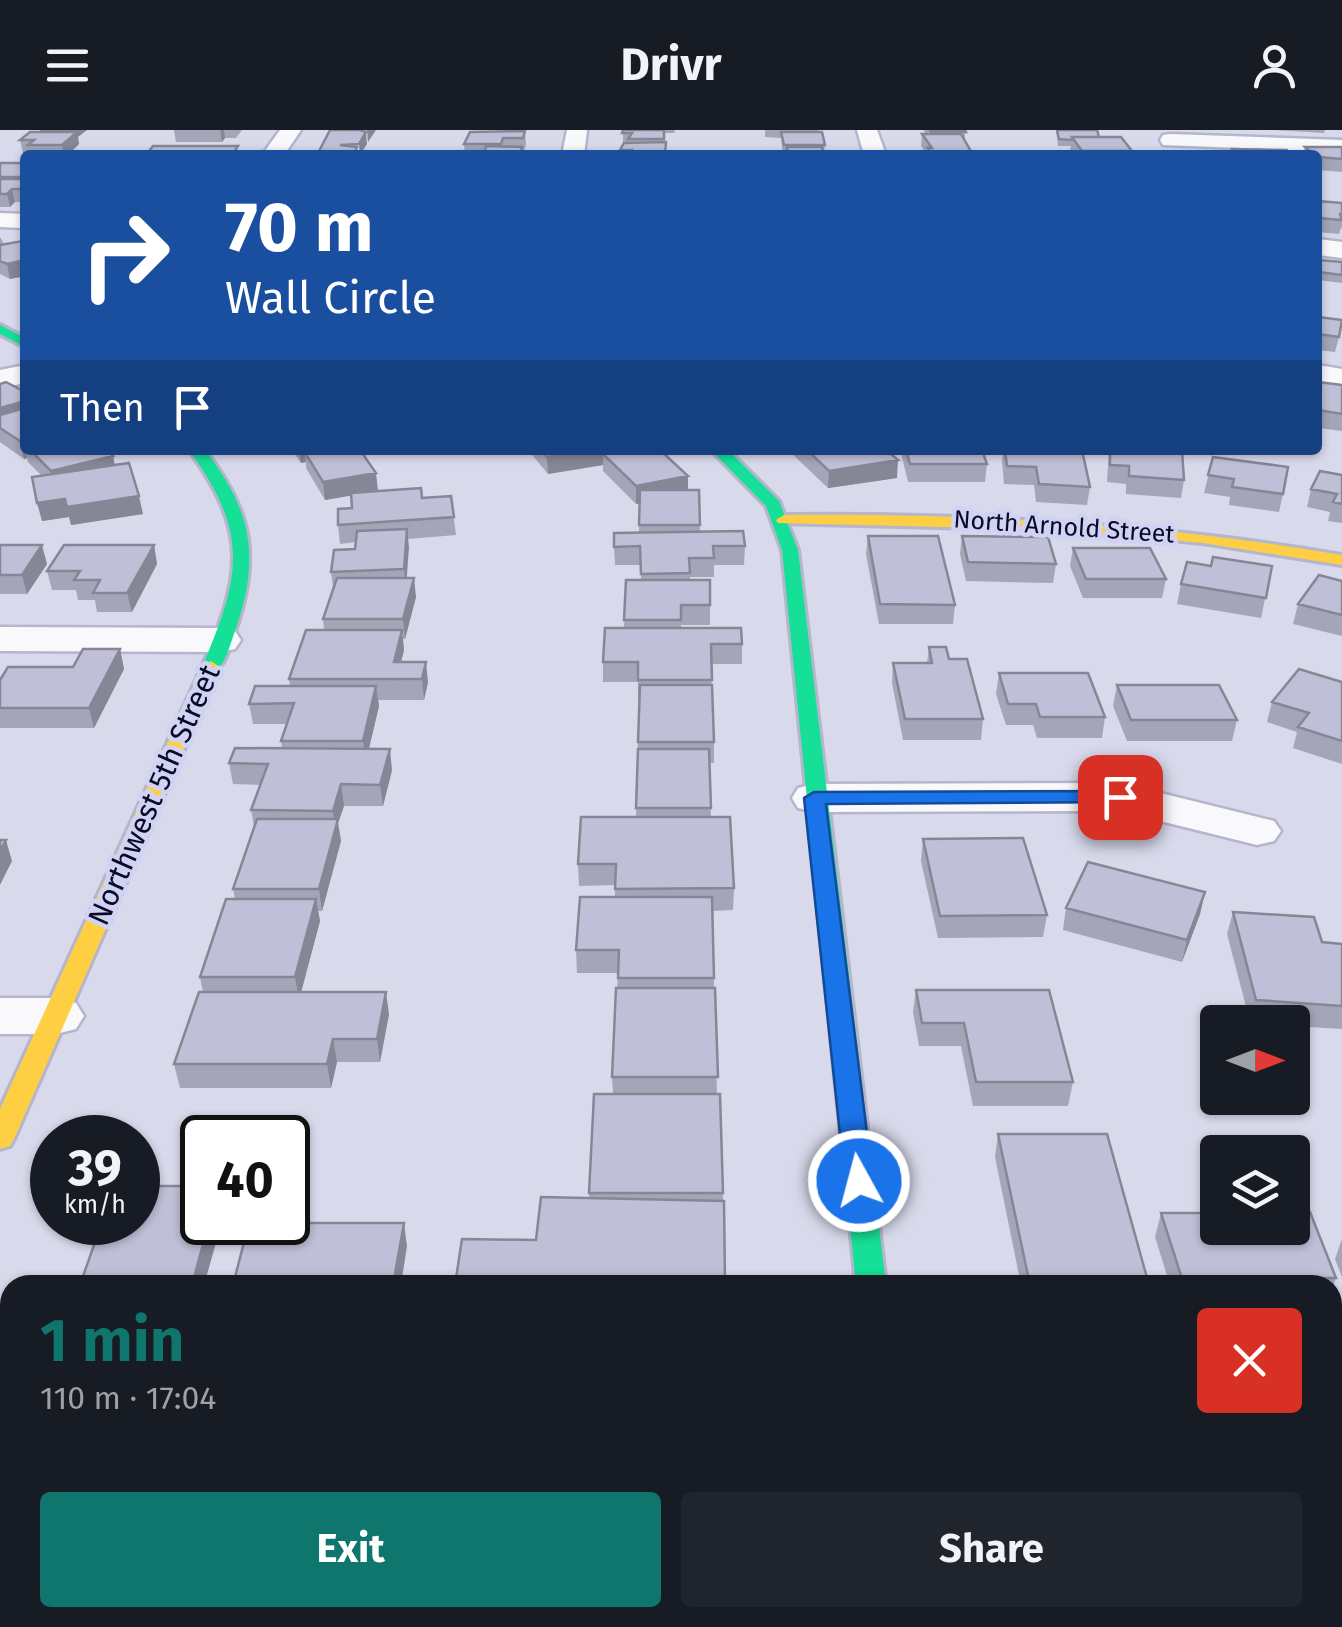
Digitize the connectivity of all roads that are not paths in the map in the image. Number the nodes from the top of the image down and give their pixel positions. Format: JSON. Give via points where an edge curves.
{"nodes":[{"id":1,"x":1342,"y":146,"type":"edge"},
{"id":2,"x":1176,"y":148,"type":"edge"},
{"id":3,"x":200,"y":455,"type":"edge"},
{"id":4,"x":725,"y":455,"type":"edge"},
{"id":5,"x":784,"y":520,"type":"junction"},
{"id":6,"x":1342,"y":560,"type":"edge"},
{"id":7,"x":0,"y":639,"type":"edge"},
{"id":8,"x":221,"y":640,"type":"junction"},
{"id":9,"x":814,"y":798,"type":"junction"},
{"id":10,"x":1257,"y":831,"type":"dead end"},
{"id":11,"x":0,"y":1016,"type":"edge"},
{"id":12,"x":56,"y":1016,"type":"junction"},
{"id":13,"x":0,"y":1138,"type":"edge"},
{"id":14,"x":870,"y":1275,"type":"edge"}],
"edges":[{"from":1,"to":2,"type":"street"},
{"from":3,"to":8,"type":"street","name":"Northwest 5th Street","via":[[226,487],[244,545],[240,591]]},
{"from":4,"to":5,"type":"street","via":[[762,487]]},
{"from":5,"to":6,"type":"street","name":"North Arnold Street","via":[[1043,520]]},
{"from":5,"to":9,"type":"street"},
{"from":7,"to":8,"type":"street"},
{"from":8,"to":12,"type":"street","name":"Northwest 5th Street"},
{"from":9,"to":10,"type":"street","via":[[1120,797]]},
{"from":9,"to":14,"type":"street"},
{"from":11,"to":12,"type":"street"},
{"from":12,"to":13,"type":"street","name":"Northwest 5th Street"}]}
